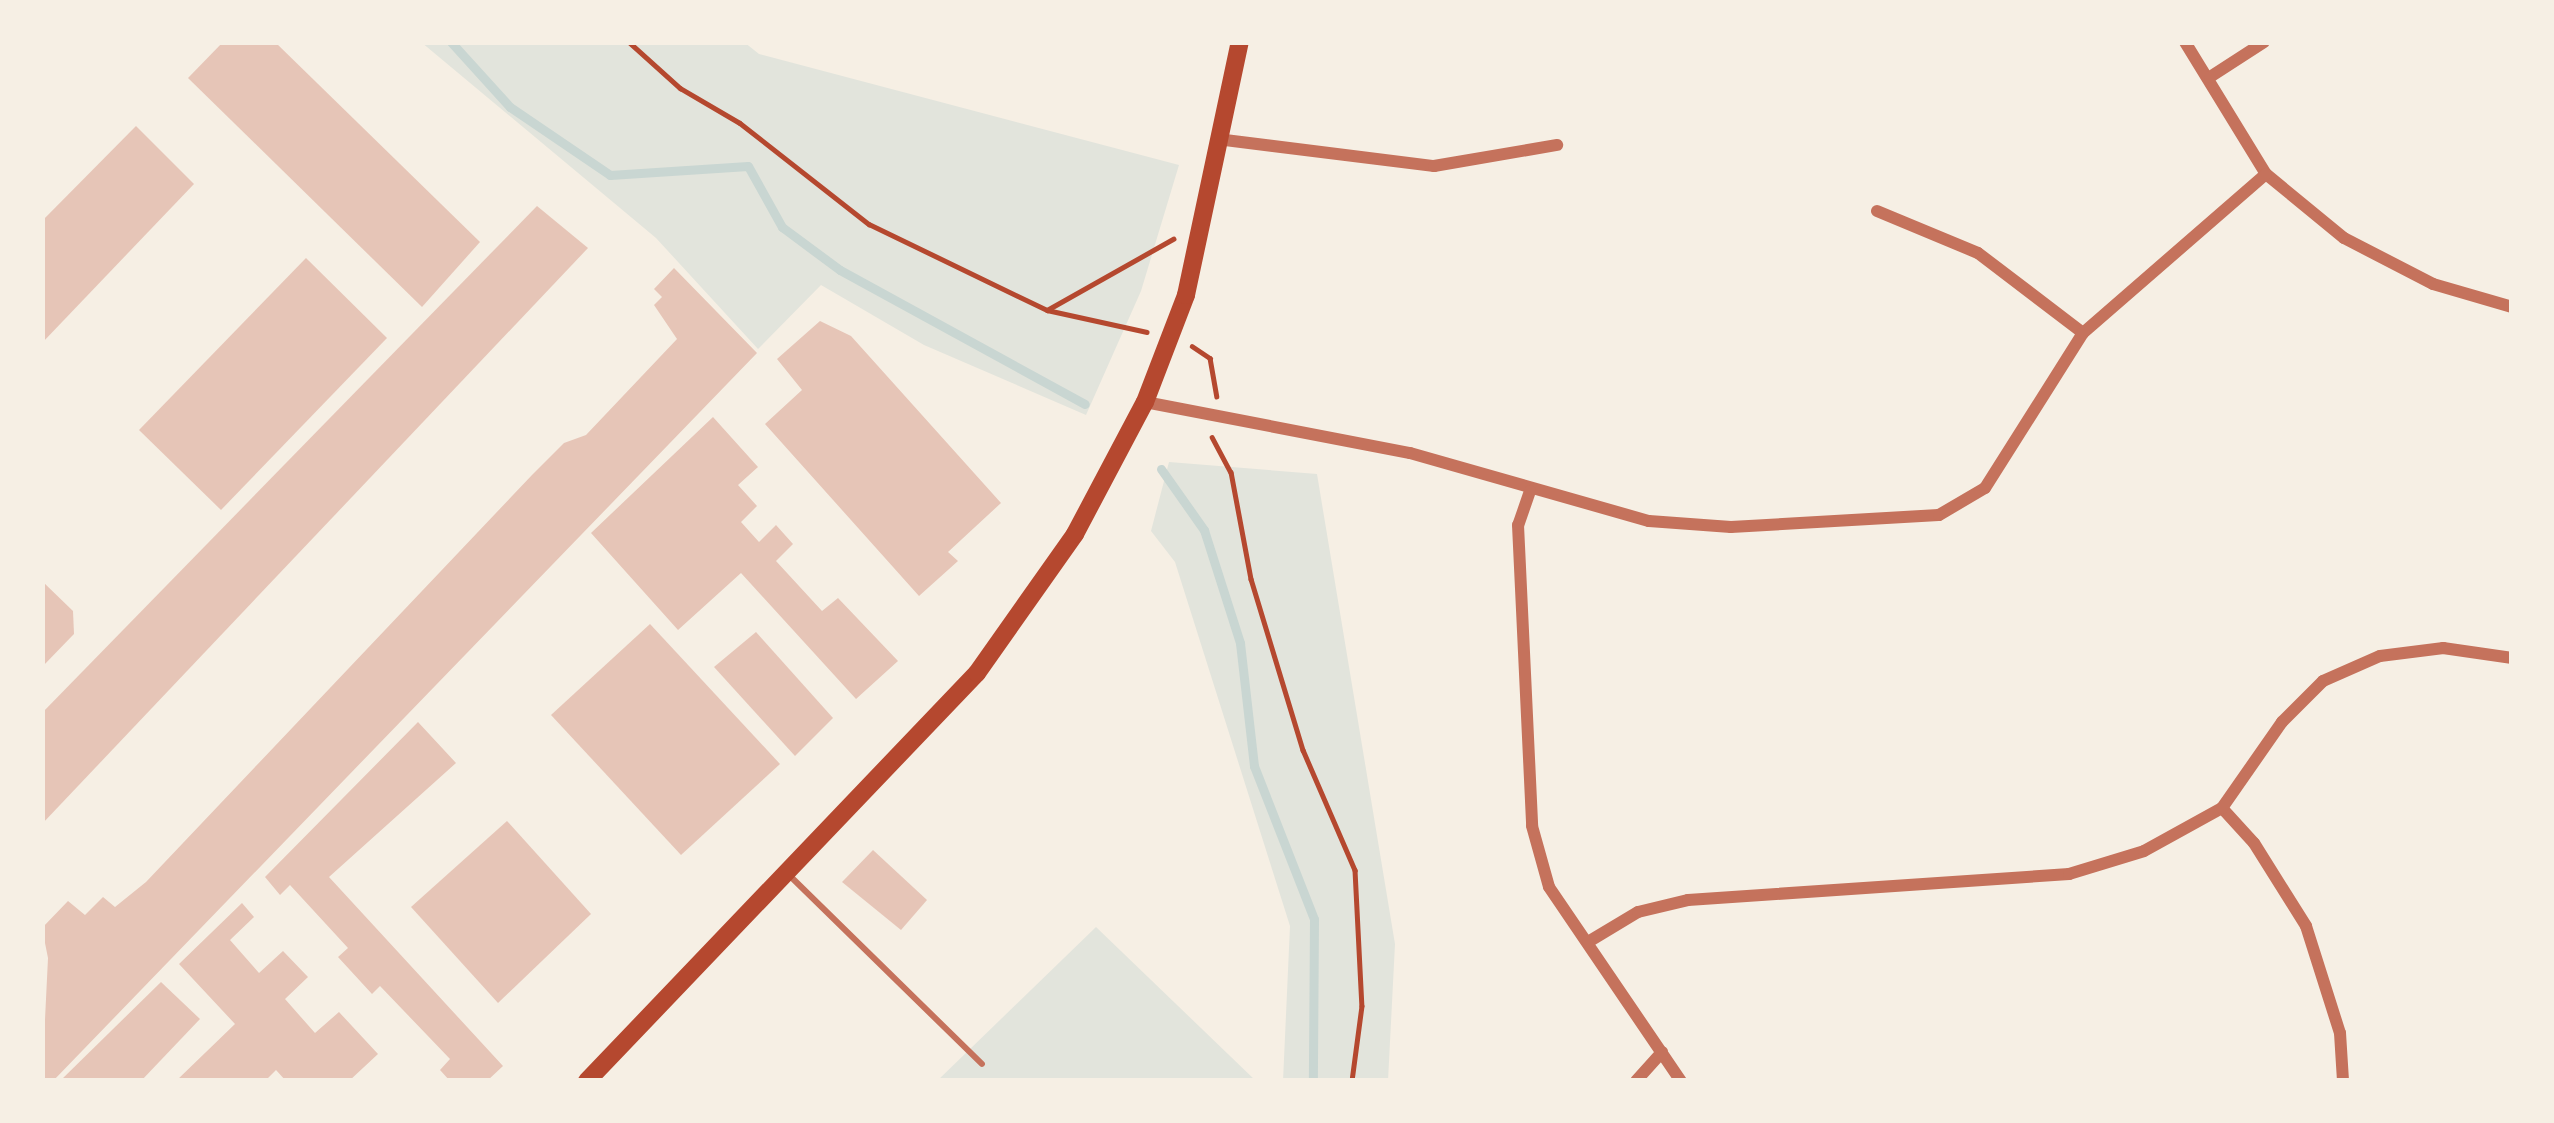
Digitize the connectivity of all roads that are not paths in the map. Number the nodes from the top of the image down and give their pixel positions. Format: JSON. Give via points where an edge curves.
{"nodes":[{"id":1,"x":1240,"y":42,"type":"edge"},
{"id":2,"x":2185,"y":42,"type":"edge"},
{"id":3,"x":2264,"y":42,"type":"edge"},
{"id":4,"x":2210,"y":77,"type":"junction"},
{"id":5,"x":1225,"y":140,"type":"junction"},
{"id":6,"x":1557,"y":145,"type":"dead end"},
{"id":7,"x":2266,"y":174,"type":"junction"},
{"id":8,"x":1877,"y":212,"type":"dead end"},
{"id":9,"x":2512,"y":307,"type":"edge"},
{"id":10,"x":2083,"y":333,"type":"junction"},
{"id":11,"x":1145,"y":402,"type":"junction"},
{"id":12,"x":1530,"y":490,"type":"junction"},
{"id":13,"x":2512,"y":658,"type":"edge"},
{"id":14,"x":2222,"y":808,"type":"junction"},
{"id":15,"x":789,"y":875,"type":"junction"},
{"id":16,"x":1588,"y":942,"type":"junction"},
{"id":17,"x":1662,"y":1052,"type":"junction"},
{"id":18,"x":982,"y":1064,"type":"dead end"},
{"id":19,"x":587,"y":1081,"type":"edge"},
{"id":20,"x":1636,"y":1081,"type":"edge"},
{"id":21,"x":1681,"y":1081,"type":"edge"},
{"id":22,"x":2342,"y":1081,"type":"edge"}],
"edges":[{"from":1,"to":5,"type":"main road"},
{"from":2,"to":4,"type":"street"},
{"from":3,"to":4,"type":"street"},
{"from":4,"to":7,"type":"street"},
{"from":5,"to":6,"type":"street","via":[[1434,166]]},
{"from":5,"to":11,"type":"main road","via":[[1172,338]]},
{"from":7,"to":9,"type":"street","via":[[2344,238],[2433,284]]},
{"from":7,"to":10,"type":"street"},
{"from":8,"to":10,"type":"street","via":[[1978,253]]},
{"from":10,"to":12,"type":"street","via":[[1985,488],[1939,515],[1731,527],[1649,521]]},
{"from":11,"to":12,"type":"street","via":[[1410,453]]},
{"from":11,"to":15,"type":"main road","via":[[1075,534],[977,673]]},
{"from":12,"to":16,"type":"street","via":[[1518,525],[1532,826],[1549,887]]},
{"from":13,"to":14,"type":"street","via":[[2443,648],[2380,656],[2323,681],[2282,722]]},
{"from":14,"to":16,"type":"street","via":[[2144,851],[2069,874],[1688,900],[1638,912]]},
{"from":14,"to":22,"type":"street","via":[[2306,926],[2340,1033]]},
{"from":15,"to":18,"type":"lane"},
{"from":15,"to":19,"type":"main road"},
{"from":16,"to":17,"type":"street"},
{"from":17,"to":20,"type":"street"},
{"from":17,"to":21,"type":"street"}]}
